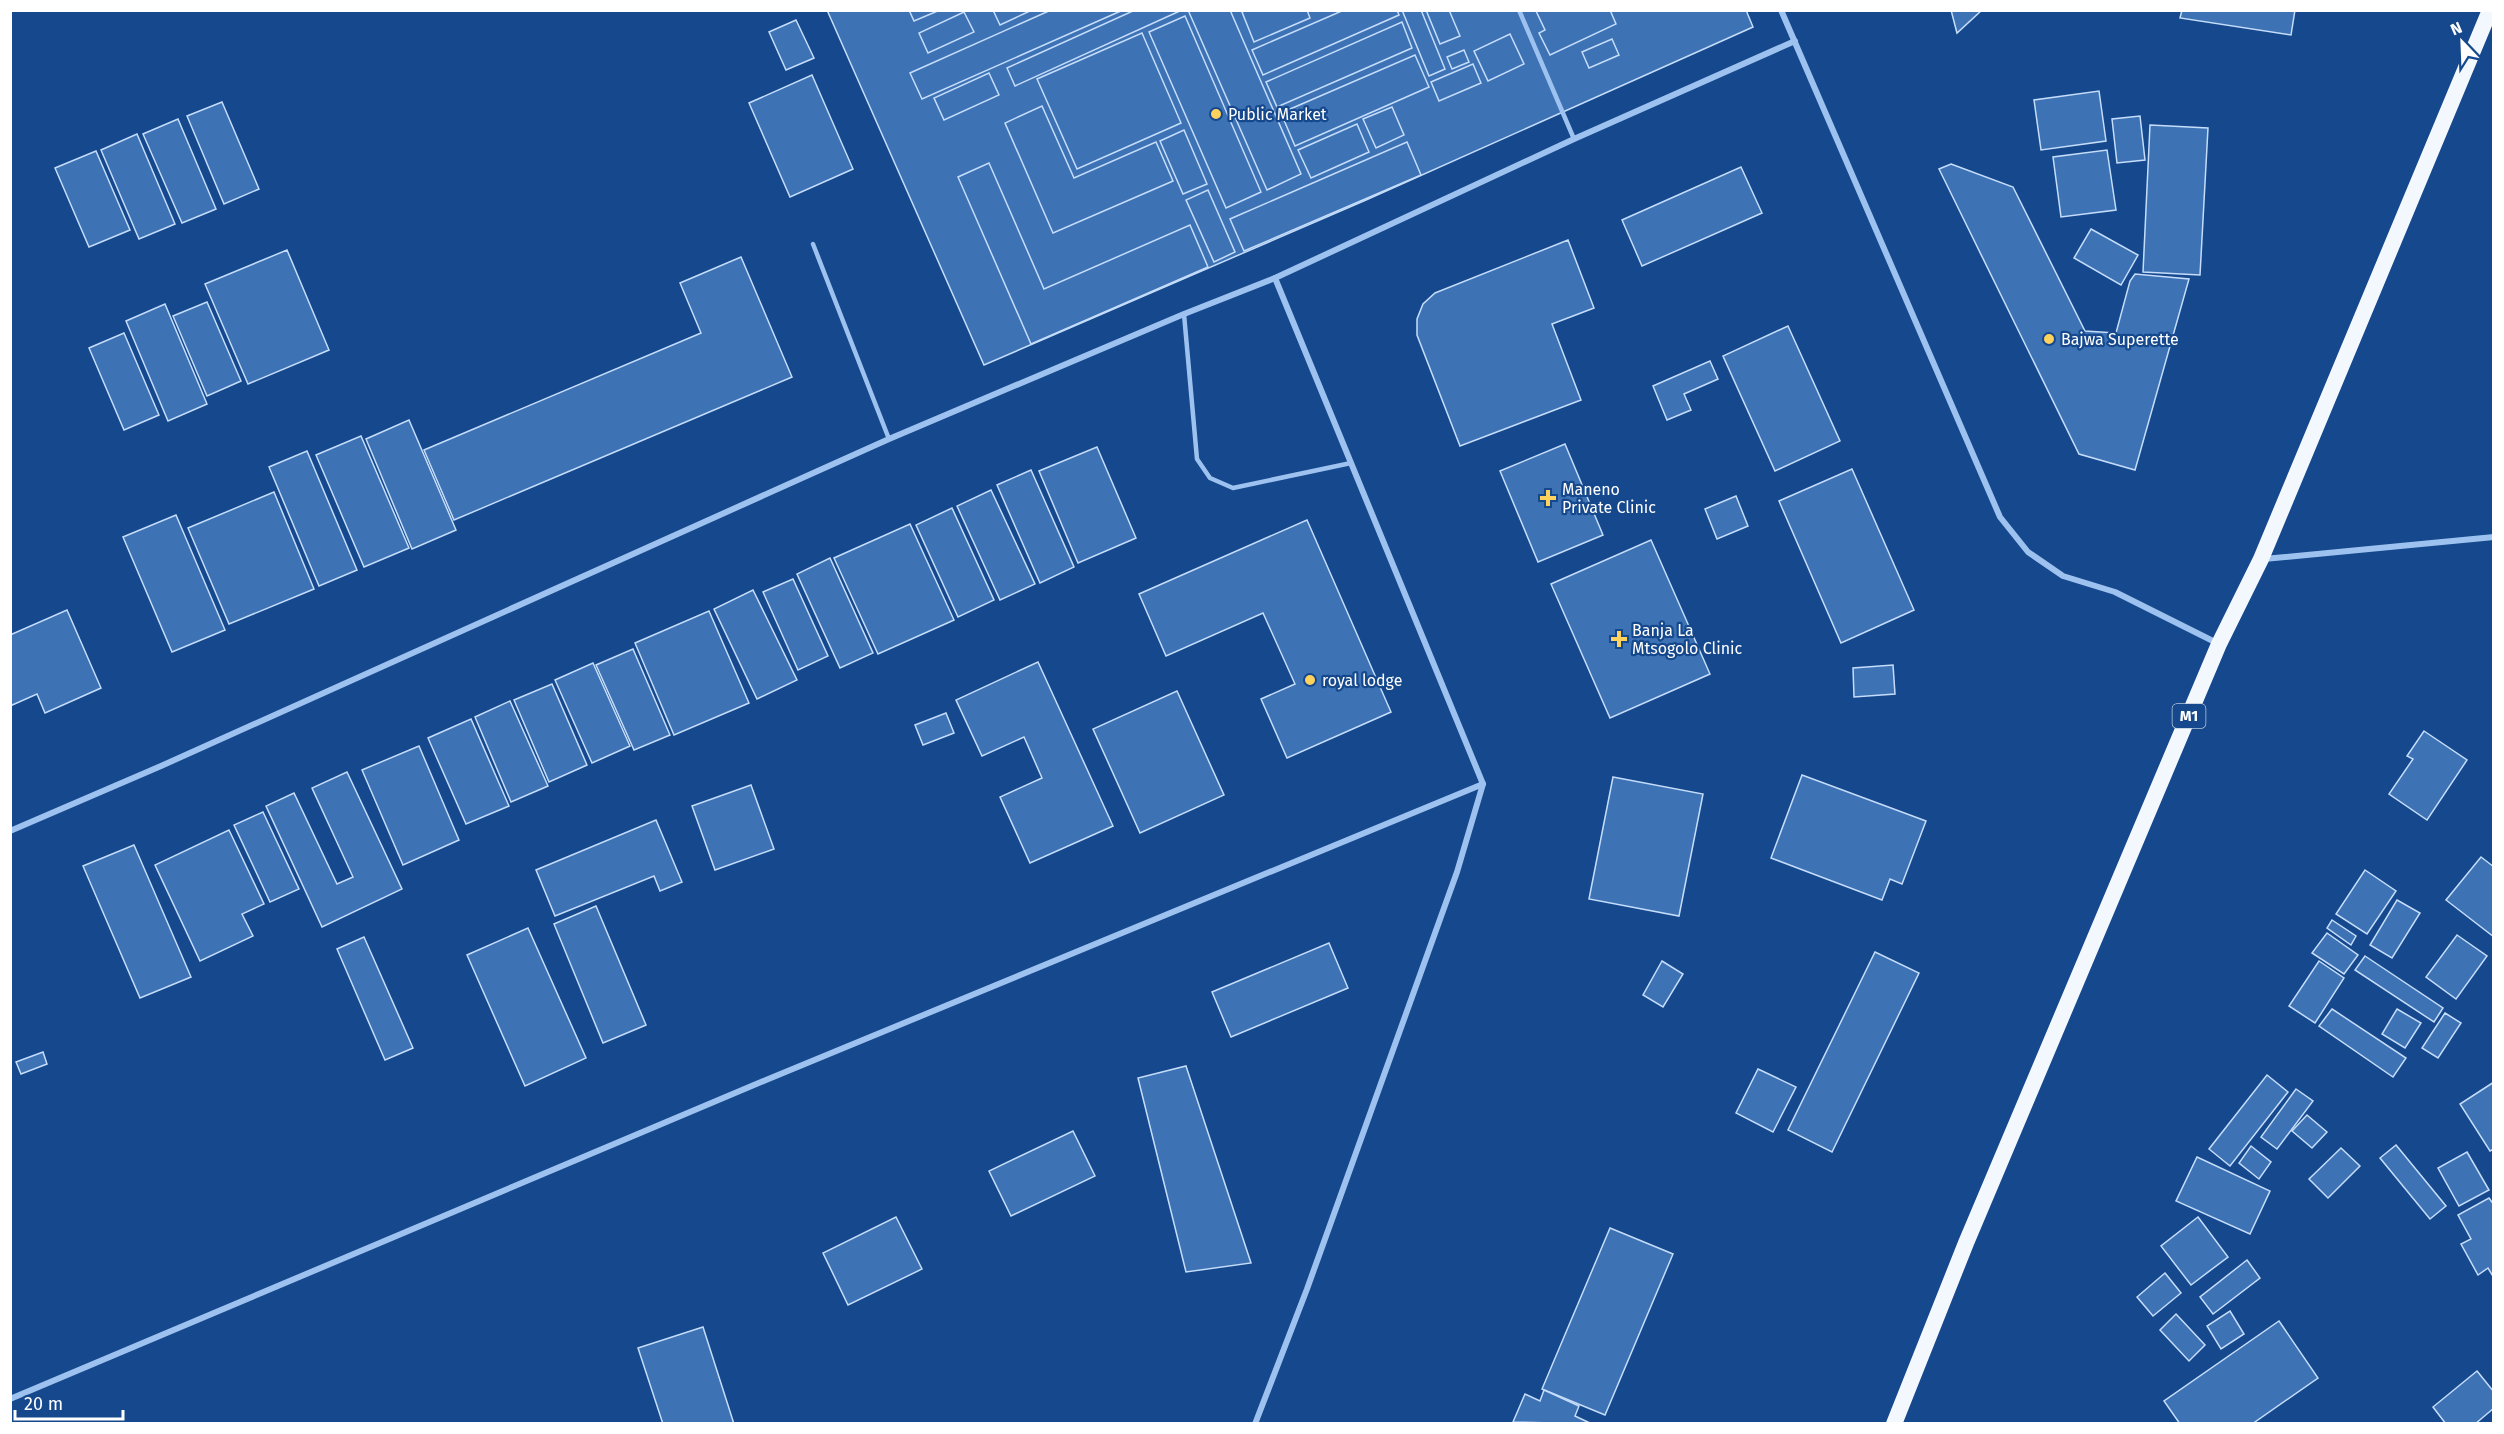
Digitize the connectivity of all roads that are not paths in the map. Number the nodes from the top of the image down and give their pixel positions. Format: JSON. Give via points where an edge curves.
{"nodes":[{"id":1,"x":1519,"y":10,"type":"edge"},
{"id":2,"x":1781,"y":10,"type":"edge"},
{"id":3,"x":2491,"y":14,"type":"edge"},
{"id":4,"x":1795,"y":41,"type":"junction"},
{"id":5,"x":1574,"y":139,"type":"junction"},
{"id":6,"x":813,"y":244,"type":"dead end"},
{"id":7,"x":1275,"y":278,"type":"junction"},
{"id":8,"x":1184,"y":314,"type":"junction"},
{"id":9,"x":889,"y":440,"type":"junction"},
{"id":10,"x":1351,"y":464,"type":"junction"},
{"id":11,"x":2493,"y":537,"type":"edge"},
{"id":12,"x":2261,"y":559,"type":"junction"},
{"id":13,"x":2219,"y":644,"type":"junction"},
{"id":14,"x":1483,"y":784,"type":"junction"},
{"id":15,"x":10,"y":831,"type":"edge"},
{"id":16,"x":10,"y":1399,"type":"edge"},
{"id":17,"x":1255,"y":1424,"type":"edge"},
{"id":18,"x":1894,"y":1424,"type":"edge"}],
"edges":[{"from":1,"to":5,"type":"lane"},
{"from":2,"to":4,"type":"street"},
{"from":3,"to":12,"type":"highway","number":"M1"},
{"from":4,"to":5,"type":"street"},
{"from":4,"to":13,"type":"street","via":[[2000,517],[2028,552],[2063,576],[2115,592]]},
{"from":5,"to":7,"type":"street"},
{"from":6,"to":9,"type":"lane"},
{"from":7,"to":8,"type":"street"},
{"from":7,"to":10,"type":"street"},
{"from":8,"to":9,"type":"street"},
{"from":8,"to":10,"type":"lane","via":[[1197,459],[1210,478],[1233,488]]},
{"from":9,"to":15,"type":"street"},
{"from":10,"to":14,"type":"street"},
{"from":11,"to":12,"type":"street"},
{"from":12,"to":13,"type":"highway","number":"M1"},
{"from":13,"to":18,"type":"highway","number":"M1","via":[[1966,1243]]},
{"from":14,"to":16,"type":"street","via":[[766,1080]]},
{"from":14,"to":17,"type":"street","via":[[1456,872]]}]}
